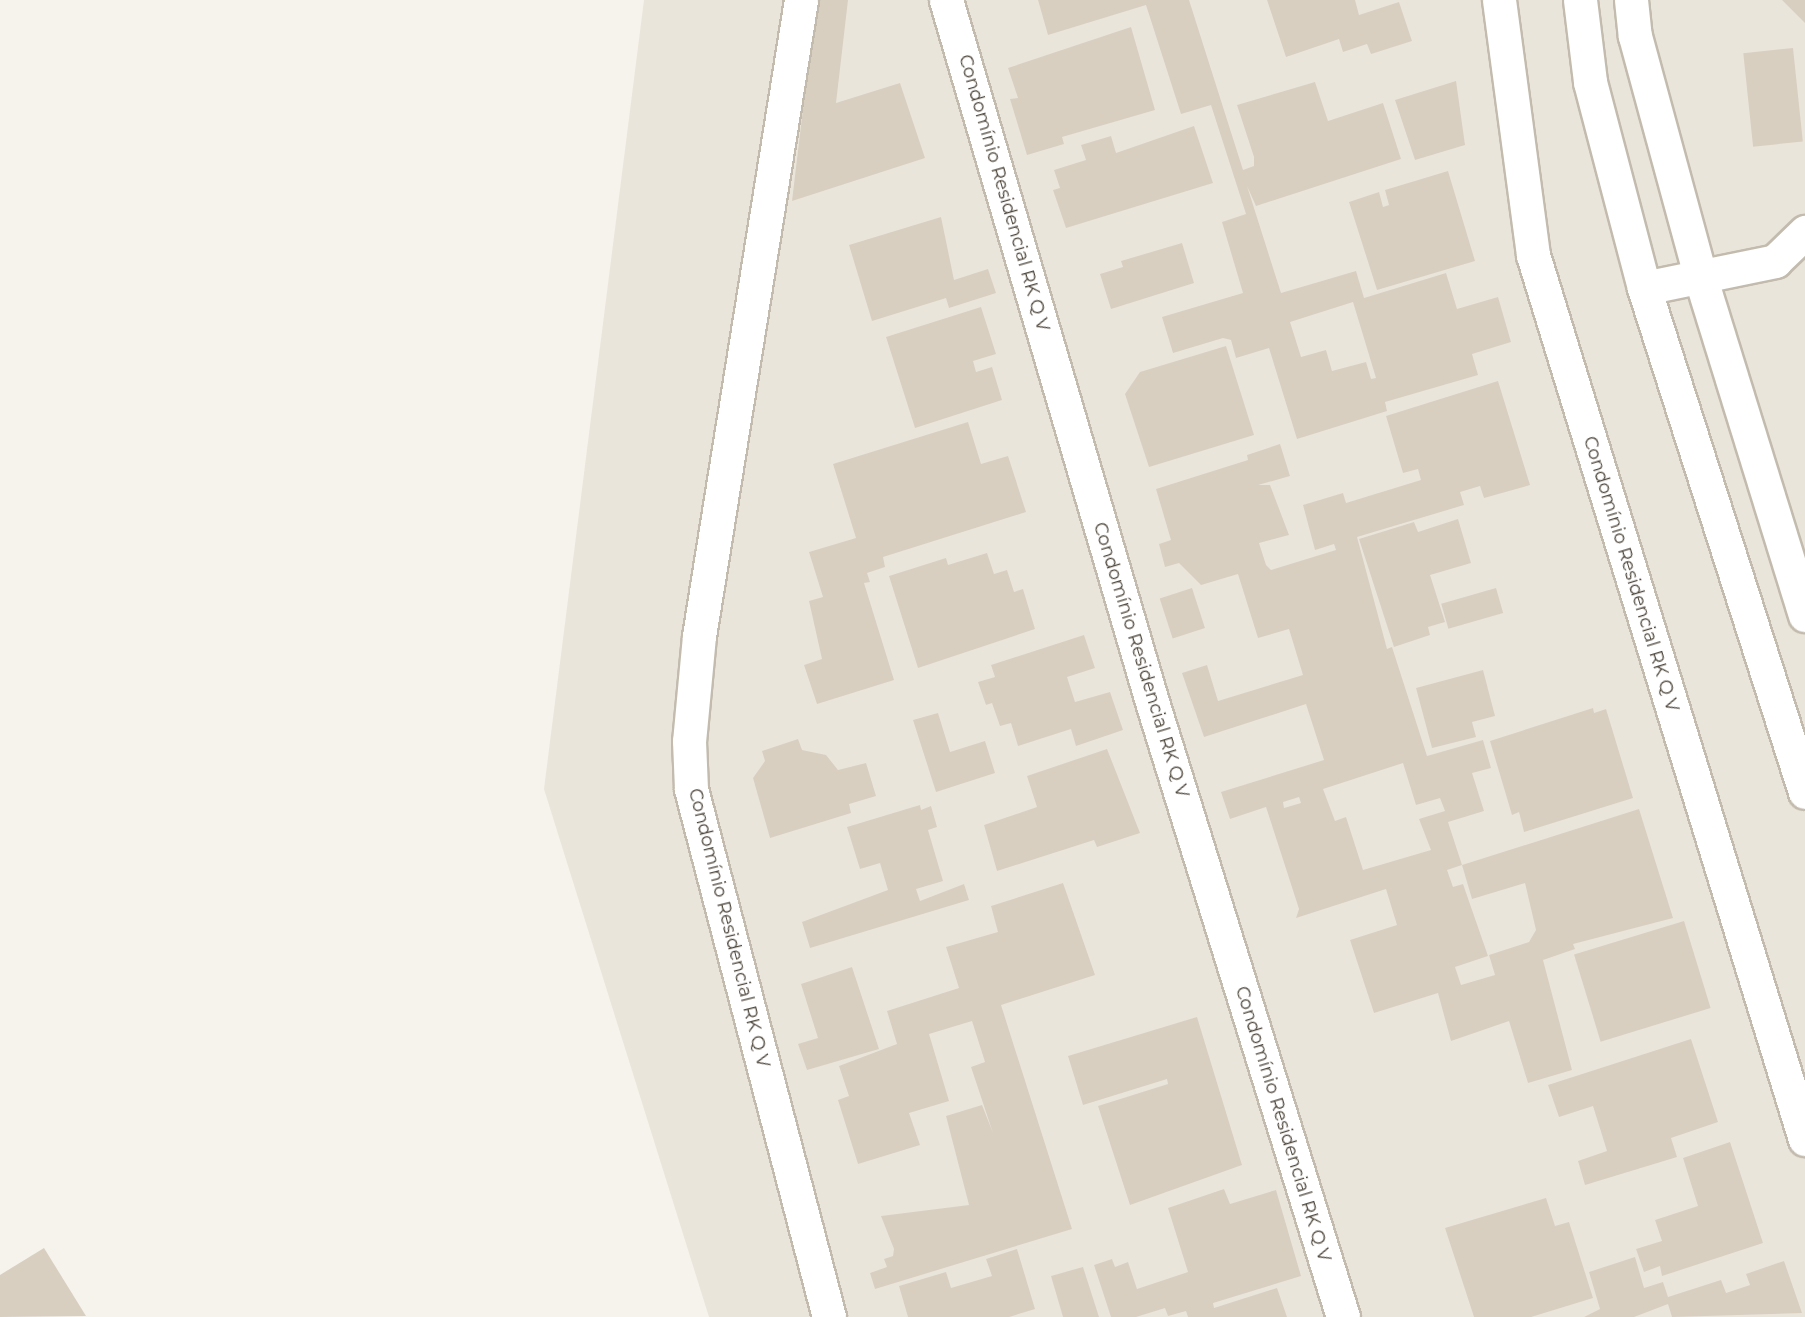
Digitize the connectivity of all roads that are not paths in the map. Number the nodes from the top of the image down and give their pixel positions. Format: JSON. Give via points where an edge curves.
{"nodes":[{"id":1,"x":801,"y":0,"type":"edge"},
{"id":2,"x":946,"y":0,"type":"edge"},
{"id":3,"x":1499,"y":0,"type":"edge"},
{"id":4,"x":1580,"y":0,"type":"edge"},
{"id":5,"x":1632,"y":0,"type":"edge"},
{"id":6,"x":1805,"y":232,"type":"edge"},
{"id":7,"x":1700,"y":276,"type":"junction"},
{"id":8,"x":1644,"y":288,"type":"junction"},
{"id":9,"x":1805,"y":615,"type":"edge"},
{"id":10,"x":1805,"y":792,"type":"edge"},
{"id":11,"x":1805,"y":1139,"type":"edge"},
{"id":12,"x":829,"y":1317,"type":"edge"},
{"id":13,"x":1343,"y":1317,"type":"edge"}],
"edges":[{"from":1,"to":12,"type":"street","name":"Condomínio Residencial RK Q V","via":[[699,636],[689,741],[691,789]]},
{"from":2,"to":13,"type":"street","name":"Condomínio Residencial RK Q V","via":[[1153,705]]},
{"from":3,"to":11,"type":"street","name":"Condomínio Residencial RK Q V","via":[[1533,255]]},
{"from":4,"to":8,"type":"street","via":[[1590,82]]},
{"from":5,"to":7,"type":"street","via":[[1635,36]]},
{"from":6,"to":7,"type":"street","via":[[1775,261]]},
{"from":7,"to":8,"type":"street"},
{"from":7,"to":9,"type":"street"},
{"from":8,"to":10,"type":"street"}]}
